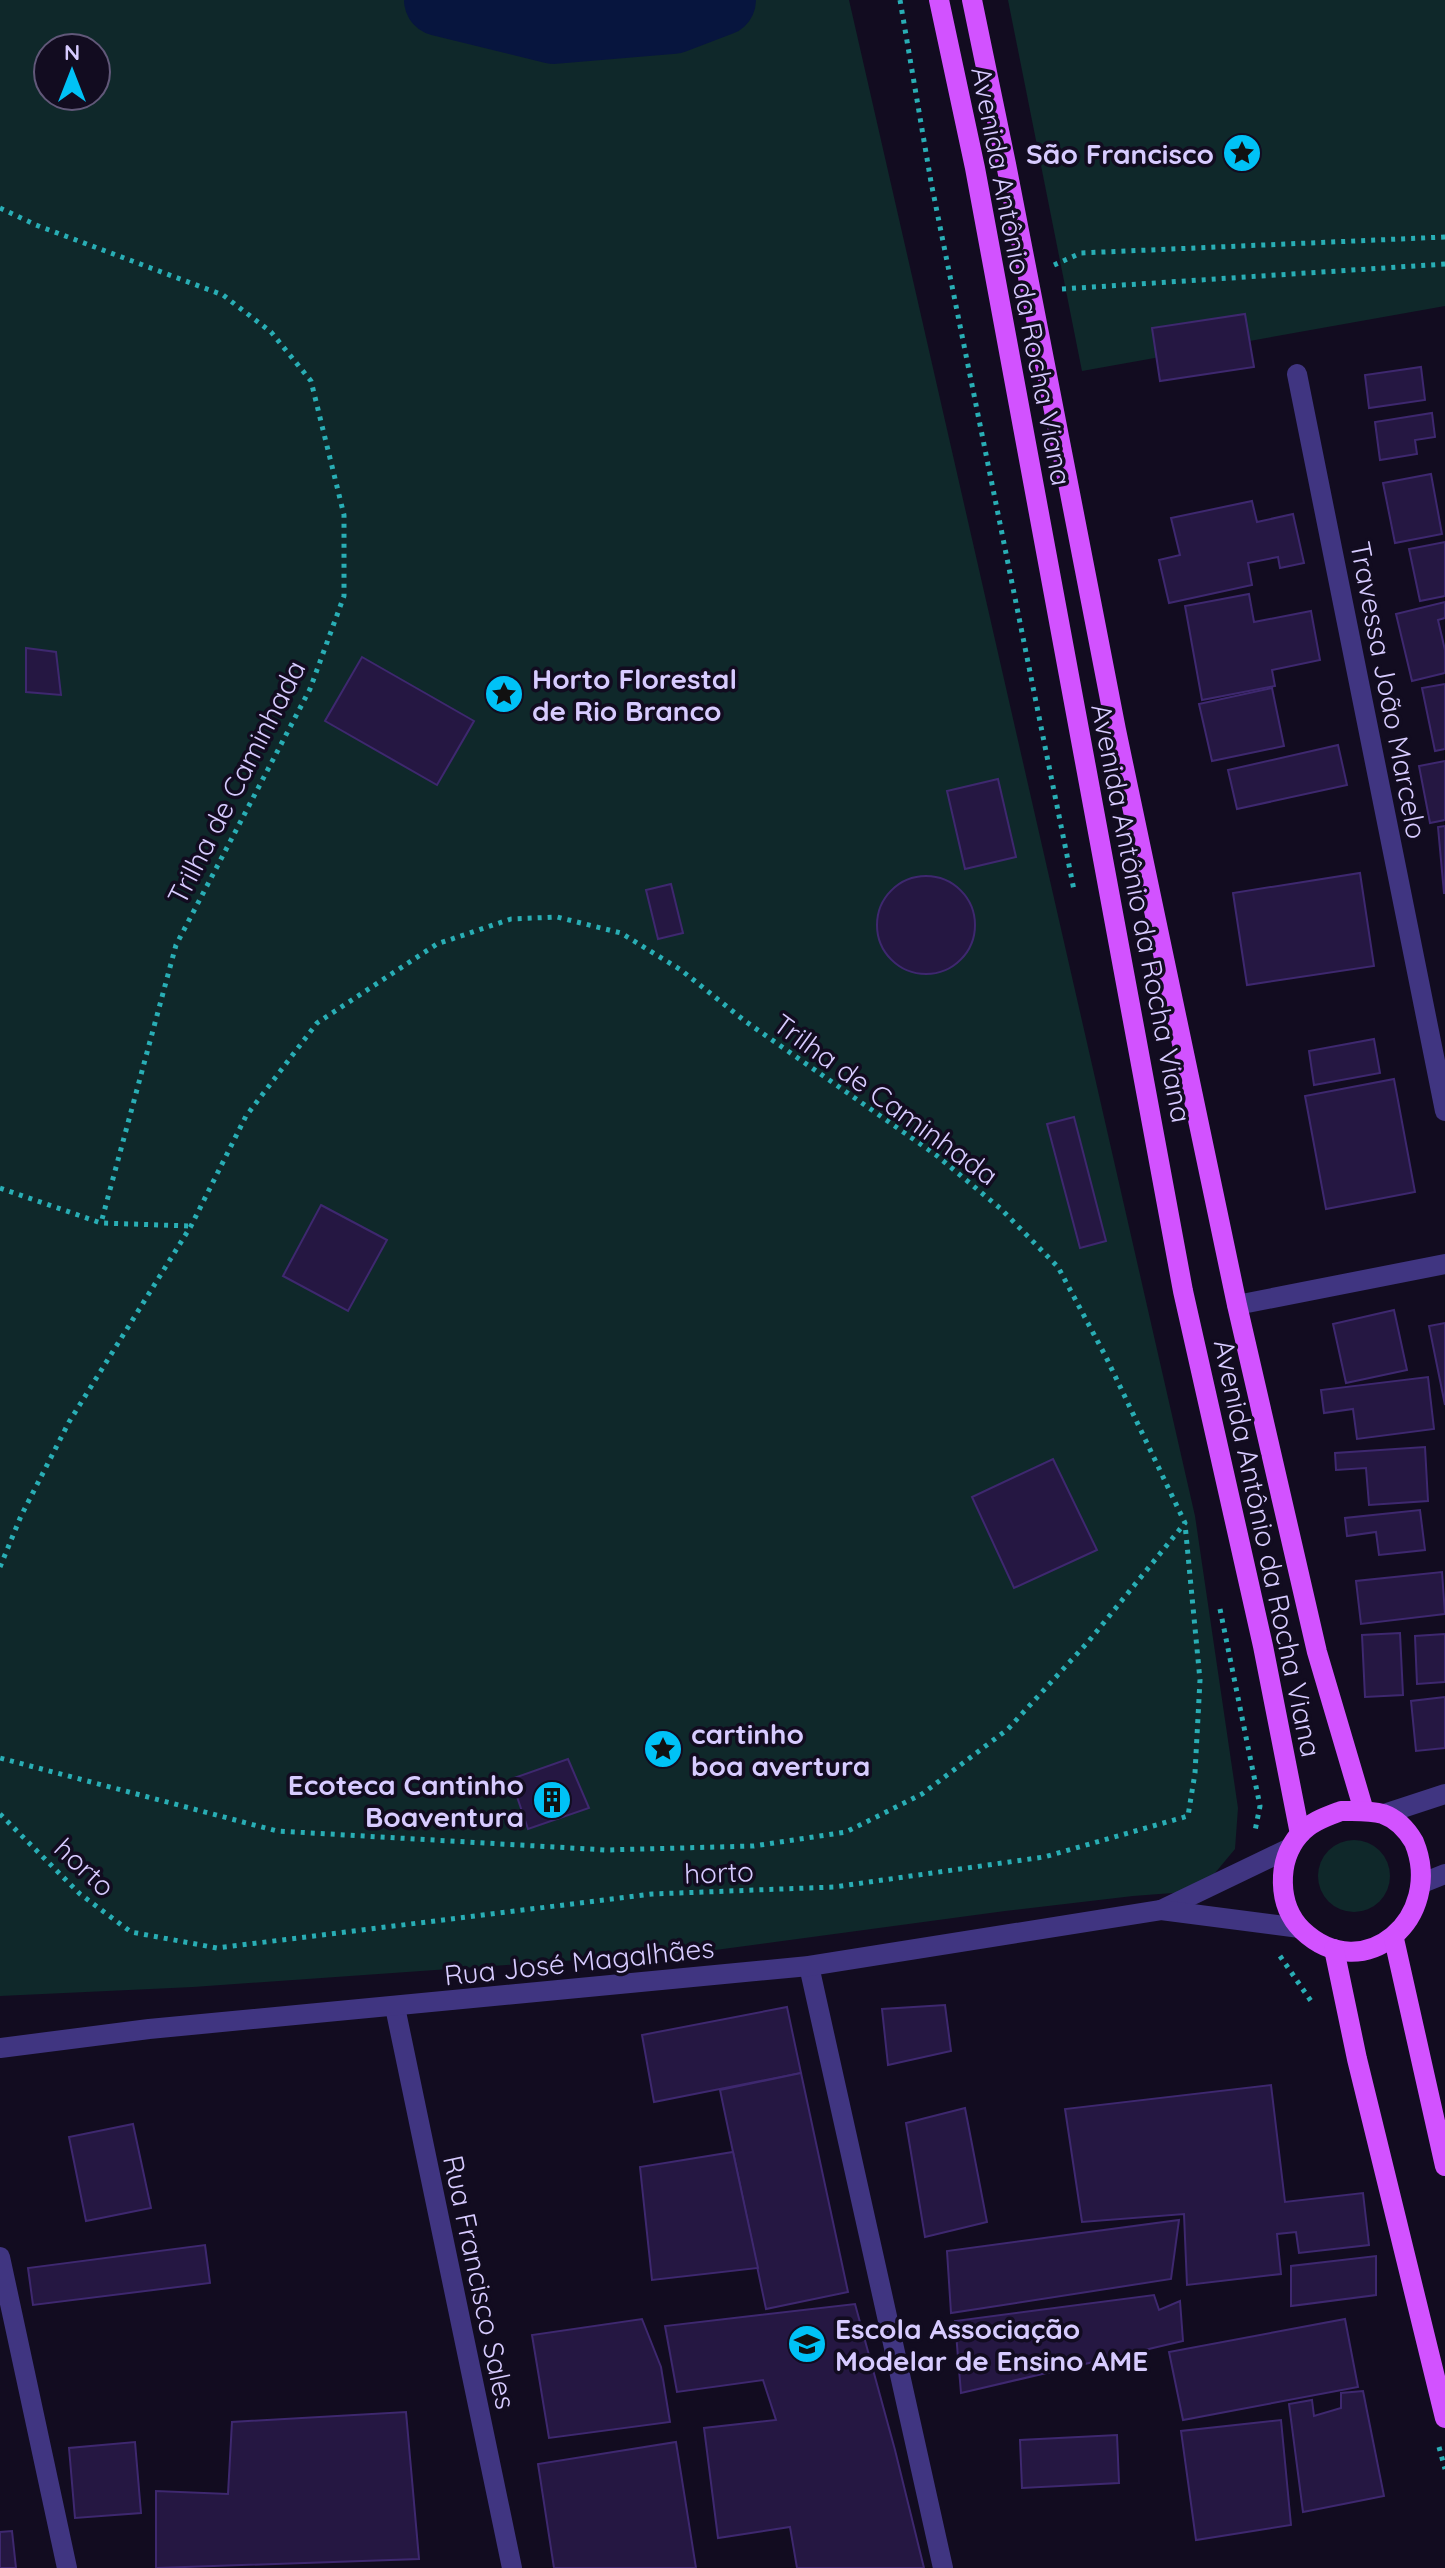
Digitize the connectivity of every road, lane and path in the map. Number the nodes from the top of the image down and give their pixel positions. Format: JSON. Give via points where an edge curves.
{"nodes":[{"id":1,"x":900,"y":0,"type":"edge"},
{"id":2,"x":939,"y":0,"type":"edge"},
{"id":3,"x":972,"y":0,"type":"edge"},
{"id":4,"x":931,"y":182,"type":"dead end"},
{"id":5,"x":0,"y":208,"type":"edge"},
{"id":6,"x":1445,"y":237,"type":"edge"},
{"id":7,"x":1445,"y":264,"type":"edge"},
{"id":8,"x":1027,"y":276,"type":"junction"},
{"id":9,"x":1297,"y":374,"type":"dead end"},
{"id":10,"x":1445,"y":1111,"type":"edge"},
{"id":11,"x":0,"y":1188,"type":"edge"},
{"id":12,"x":101,"y":1223,"type":"junction"},
{"id":13,"x":191,"y":1226,"type":"junction"},
{"id":14,"x":1445,"y":1264,"type":"edge"},
{"id":15,"x":1237,"y":1305,"type":"junction"},
{"id":16,"x":1185,"y":1523,"type":"junction"},
{"id":17,"x":0,"y":1567,"type":"edge"},
{"id":18,"x":0,"y":1758,"type":"edge"},
{"id":19,"x":1445,"y":1794,"type":"edge"},
{"id":20,"x":1374,"y":1813,"type":"junction"},
{"id":21,"x":0,"y":1814,"type":"edge"},
{"id":22,"x":1295,"y":1841,"type":"junction"},
{"id":23,"x":1445,"y":1874,"type":"edge"},
{"id":24,"x":1425,"y":1882,"type":"junction"},
{"id":25,"x":1161,"y":1910,"type":"junction"},
{"id":26,"x":1300,"y":1928,"type":"junction"},
{"id":27,"x":1394,"y":1939,"type":"junction"},
{"id":28,"x":1334,"y":1949,"type":"junction"},
{"id":29,"x":809,"y":1966,"type":"junction"},
{"id":30,"x":395,"y":2007,"type":"junction"},
{"id":31,"x":0,"y":2048,"type":"edge"},
{"id":32,"x":1440,"y":2120,"type":"edge"},
{"id":33,"x":1445,"y":2166,"type":"edge"},
{"id":34,"x":0,"y":2257,"type":"edge"},
{"id":35,"x":1445,"y":2418,"type":"edge"},
{"id":36,"x":67,"y":2568,"type":"edge"},
{"id":37,"x":512,"y":2568,"type":"edge"},
{"id":38,"x":943,"y":2568,"type":"edge"}],
"edges":[{"from":1,"to":4,"type":"path"},
{"from":2,"to":22,"type":"main road","name":"Avenida Antônio da Rocha Viana","via":[[975,168],[1183,1291],[1260,1631]]},
{"from":3,"to":8,"type":"main road","name":"Avenida Antônio da Rocha Viana"},
{"from":5,"to":12,"type":"path","name":"Trilha de Caminhada","via":[[223,295],[271,332],[311,381],[344,515],[344,596],[310,689],[176,945]]},
{"from":6,"to":8,"type":"path","via":[[1081,253]]},
{"from":7,"to":8,"type":"path","via":[[1065,290]]},
{"from":8,"to":15,"type":"main road","name":"Avenida Antônio da Rocha Viana"},
{"from":9,"to":10,"type":"street","name":"Travessa João Marcelo"},
{"from":11,"to":12,"type":"path"},
{"from":12,"to":13,"type":"path"},
{"from":13,"to":16,"type":"path","name":"Trilha de Caminhada","via":[[246,1116],[317,1023],[437,944],[511,919],[557,917],[621,933],[681,970],[936,1155],[1001,1209],[1058,1267]]},
{"from":13,"to":17,"type":"path","name":"Trilha de Caminhada","via":[[69,1422]]},
{"from":14,"to":15,"type":"street"},
{"from":15,"to":20,"type":"main road","name":"Avenida Antônio da Rocha Viana","via":[[1317,1652]]},
{"from":16,"to":18,"type":"path","via":[[1008,1729],[922,1794],[846,1832],[754,1846],[606,1850],[277,1831]]},
{"from":16,"to":21,"type":"path","name":"horto","via":[[1200,1680],[1188,1816],[1044,1857],[834,1887],[652,1894],[217,1948],[131,1932],[80,1894]]},
{"from":19,"to":20,"type":"street"},
{"from":20,"to":22,"type":"main road","via":[[1341,1811],[1318,1819]]},
{"from":20,"to":24,"type":"main road","via":[[1407,1829]]},
{"from":22,"to":25,"type":"street","name":"Rua José Magalhães"},
{"from":22,"to":26,"type":"main road","via":[[1283,1868],[1283,1890]]},
{"from":23,"to":24,"type":"street"},
{"from":24,"to":27,"type":"main road","via":[[1421,1904]]},
{"from":25,"to":26,"type":"street","name":"Rua José Magalhães"},
{"from":25,"to":29,"type":"street","name":"Rua José Magalhães"},
{"from":26,"to":28,"type":"main road"},
{"from":27,"to":28,"type":"main road","via":[[1375,1948]]},
{"from":27,"to":32,"type":"main road"},
{"from":28,"to":35,"type":"main road"},
{"from":29,"to":30,"type":"street","name":"Rua José Magalhães"},
{"from":29,"to":38,"type":"street"},
{"from":30,"to":31,"type":"street","name":"Rua José Magalhães"},
{"from":30,"to":37,"type":"street","name":"Rua Francisco Sales"},
{"from":32,"to":33,"type":"main road"},
{"from":34,"to":36,"type":"street"}]}
